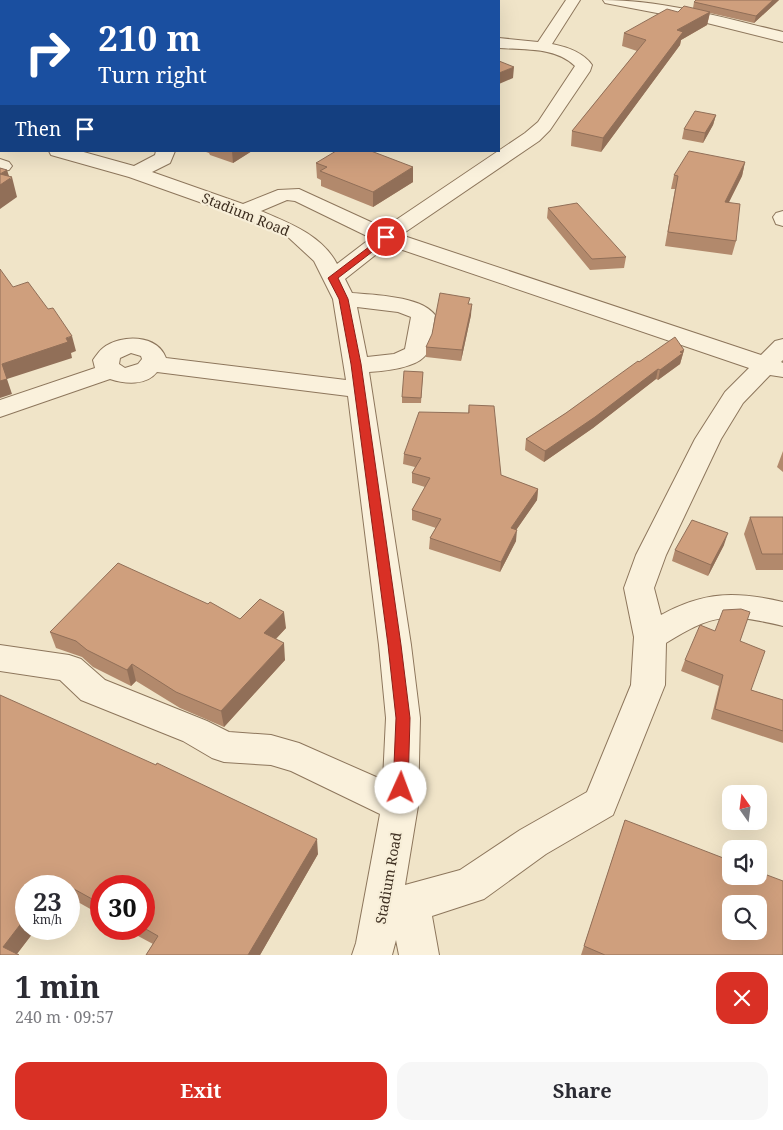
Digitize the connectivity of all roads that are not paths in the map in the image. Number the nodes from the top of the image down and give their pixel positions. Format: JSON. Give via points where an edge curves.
{"nodes":[{"id":1,"x":573,"y":0,"type":"edge"},
{"id":2,"x":610,"y":0,"type":"edge"},
{"id":3,"x":783,"y":37,"type":"edge"},
{"id":4,"x":500,"y":43,"type":"edge"},
{"id":5,"x":542,"y":48,"type":"junction"},
{"id":6,"x":62,"y":152,"type":"edge"},
{"id":7,"x":166,"y":152,"type":"edge"},
{"id":8,"x":136,"y":173,"type":"junction"},
{"id":9,"x":243,"y":211,"type":"junction"},
{"id":10,"x":386,"y":237,"type":"junction"},
{"id":11,"x":338,"y":288,"type":"junction"},
{"id":12,"x":777,"y":360,"type":"edge"},
{"id":13,"x":357,"y":377,"type":"junction"},
{"id":14,"x":0,"y":409,"type":"edge"},
{"id":15,"x":783,"y":614,"type":"edge"},
{"id":16,"x":650,"y":637,"type":"junction"},
{"id":17,"x":0,"y":658,"type":"edge"},
{"id":18,"x":400,"y":806,"type":"junction"},
{"id":19,"x":397,"y":904,"type":"junction"},
{"id":20,"x":372,"y":955,"type":"edge"},
{"id":21,"x":420,"y":955,"type":"edge"}],
"edges":[{"from":1,"to":5,"type":"street"},
{"from":2,"to":3,"type":"street","via":[[699,16]]},
{"from":4,"to":5,"type":"street"},
{"from":5,"to":10,"type":"street","via":[[561,50],[584,65],[578,79],[544,126]]},
{"from":6,"to":8,"type":"street","name":"Stadium Road"},
{"from":7,"to":8,"type":"street","via":[[163,159]]},
{"from":8,"to":9,"type":"street","name":"Stadium Road"},
{"from":9,"to":10,"type":"street","via":[[284,194],[299,195]]},
{"from":9,"to":11,"type":"street","name":"Stadium Road","via":[[295,233],[323,258]]},
{"from":10,"to":11,"type":"street"},
{"from":10,"to":12,"type":"street"},
{"from":11,"to":13,"type":"street","name":"Stadium Road"},
{"from":11,"to":13,"type":"street","via":[[419,311],[423,315],[416,352]]},
{"from":12,"to":16,"type":"street","via":[[734,398],[708,439],[651,555],[639,588]]},
{"from":13,"to":14,"type":"street","via":[[152,364],[154,359],[149,350],[127,346],[108,357],[106,367],[110,372]]},
{"from":13,"to":18,"type":"street","name":"Stadium Road","via":[[403,718]]},
{"from":15,"to":16,"type":"street","via":[[754,607],[721,606],[699,610]]},
{"from":16,"to":19,"type":"street","via":[[648,685],[600,803],[533,842],[470,886]]},
{"from":17,"to":18,"type":"street","via":[[69,668],[93,690],[195,731],[224,747],[271,750],[299,758]]},
{"from":18,"to":19,"type":"street","name":"Stadium Road"},
{"from":19,"to":20,"type":"street","name":"Stadium Road"},
{"from":19,"to":21,"type":"street"}]}
